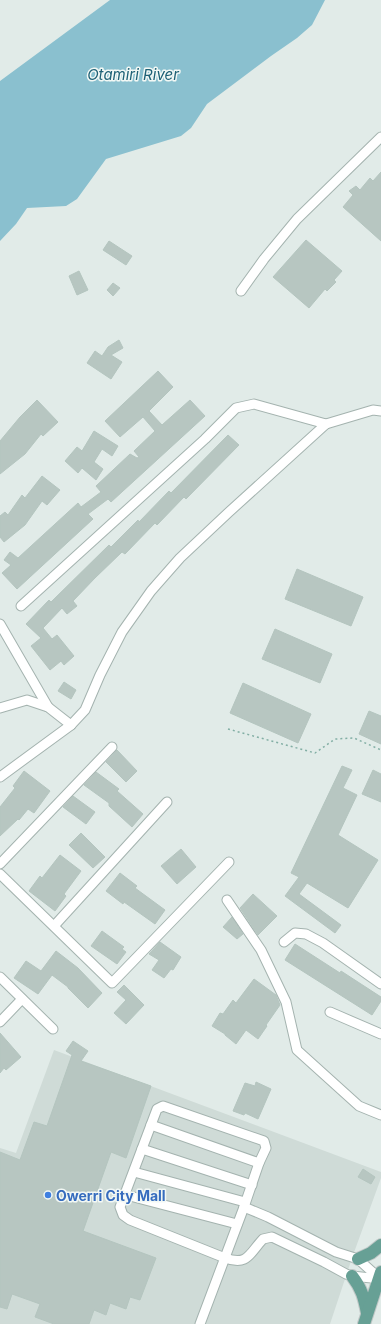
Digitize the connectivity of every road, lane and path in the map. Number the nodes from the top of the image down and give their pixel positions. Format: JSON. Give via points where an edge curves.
{"nodes":[{"id":1,"x":381,"y":138,"type":"edge"},
{"id":2,"x":241,"y":291,"type":"dead end"},
{"id":3,"x":381,"y":411,"type":"edge"},
{"id":4,"x":326,"y":424,"type":"junction"},
{"id":5,"x":21,"y":606,"type":"dead end"},
{"id":6,"x":0,"y":624,"type":"edge"},
{"id":7,"x":0,"y":708,"type":"edge"},
{"id":8,"x":48,"y":708,"type":"junction"},
{"id":9,"x":71,"y":725,"type":"junction"},
{"id":10,"x":228,"y":729,"type":"dead end"},
{"id":11,"x":112,"y":747,"type":"dead end"},
{"id":12,"x":381,"y":750,"type":"edge"},
{"id":13,"x":0,"y":777,"type":"edge"},
{"id":14,"x":167,"y":802,"type":"dead end"},
{"id":15,"x":229,"y":862,"type":"dead end"},
{"id":16,"x":0,"y":864,"type":"edge"},
{"id":17,"x":0,"y":874,"type":"edge"},
{"id":18,"x":227,"y":900,"type":"dead end"},
{"id":19,"x":54,"y":926,"type":"junction"},
{"id":20,"x":284,"y":942,"type":"dead end"},
{"id":21,"x":0,"y":978,"type":"edge"},
{"id":22,"x":381,"y":984,"type":"edge"},
{"id":23,"x":22,"y":999,"type":"junction"},
{"id":24,"x":330,"y":1012,"type":"dead end"},
{"id":25,"x":0,"y":1022,"type":"edge"},
{"id":26,"x":53,"y":1029,"type":"dead end"},
{"id":27,"x":381,"y":1034,"type":"edge"},
{"id":28,"x":381,"y":1115,"type":"edge"},
{"id":29,"x":151,"y":1125,"type":"junction"},
{"id":30,"x":142,"y":1149,"type":"junction"},
{"id":31,"x":259,"y":1163,"type":"junction"},
{"id":32,"x":134,"y":1172,"type":"junction"},
{"id":33,"x":252,"y":1185,"type":"junction"},
{"id":34,"x":126,"y":1195,"type":"junction"},
{"id":35,"x":245,"y":1204,"type":"junction"},
{"id":36,"x":237,"y":1224,"type":"junction"},
{"id":37,"x":381,"y":1245,"type":"edge"},
{"id":38,"x":224,"y":1258,"type":"junction"},
{"id":39,"x":358,"y":1259,"type":"junction"},
{"id":40,"x":352,"y":1276,"type":"junction"},
{"id":41,"x":380,"y":1276,"type":"edge"},
{"id":42,"x":366,"y":1319,"type":"edge"},
{"id":43,"x":200,"y":1324,"type":"edge"}],
"edges":[{"from":1,"to":2,"type":"street","via":[[297,218]]},
{"from":3,"to":4,"type":"street","via":[[373,410]]},
{"from":4,"to":5,"type":"street","via":[[254,404],[236,408],[199,445]]},
{"from":4,"to":9,"type":"street","via":[[228,512],[180,558],[151,591],[122,632],[85,710]]},
{"from":6,"to":8,"type":"street"},
{"from":7,"to":8,"type":"street","via":[[27,700]]},
{"from":8,"to":9,"type":"street"},
{"from":9,"to":13,"type":"street"},
{"from":10,"to":12,"type":"path","via":[[314,753],[334,739],[354,738]]},
{"from":11,"to":16,"type":"street"},
{"from":14,"to":19,"type":"street"},
{"from":15,"to":19,"type":"street","via":[[112,983]]},
{"from":17,"to":19,"type":"street"},
{"from":18,"to":28,"type":"street","via":[[261,950],[286,1002],[297,1050],[359,1106]]},
{"from":20,"to":22,"type":"street","via":[[295,933],[306,934]]},
{"from":21,"to":23,"type":"street"},
{"from":23,"to":25,"type":"street"},
{"from":23,"to":26,"type":"street"},
{"from":24,"to":27,"type":"street"},
{"from":29,"to":30,"type":"street"},
{"from":29,"to":31,"type":"street"},
{"from":29,"to":31,"type":"street","via":[[157,1109],[163,1106],[264,1141],[266,1148]]},
{"from":30,"to":32,"type":"street"},
{"from":30,"to":33,"type":"street"},
{"from":31,"to":33,"type":"street"},
{"from":32,"to":34,"type":"street"},
{"from":32,"to":35,"type":"street"},
{"from":33,"to":35,"type":"street"},
{"from":34,"to":36,"type":"street"},
{"from":34,"to":38,"type":"street","via":[[120,1207],[123,1215],[130,1220]]},
{"from":35,"to":36,"type":"street"},
{"from":35,"to":39,"type":"street","via":[[336,1252]]},
{"from":36,"to":38,"type":"street"},
{"from":37,"to":39,"type":"main road"},
{"from":38,"to":40,"type":"street","via":[[242,1261],[263,1239],[272,1237]]},
{"from":38,"to":43,"type":"street"},
{"from":39,"to":41,"type":"street"},
{"from":40,"to":41,"type":"street"},
{"from":40,"to":42,"type":"main road","via":[[363,1293]]},
{"from":41,"to":42,"type":"main road"}]}
